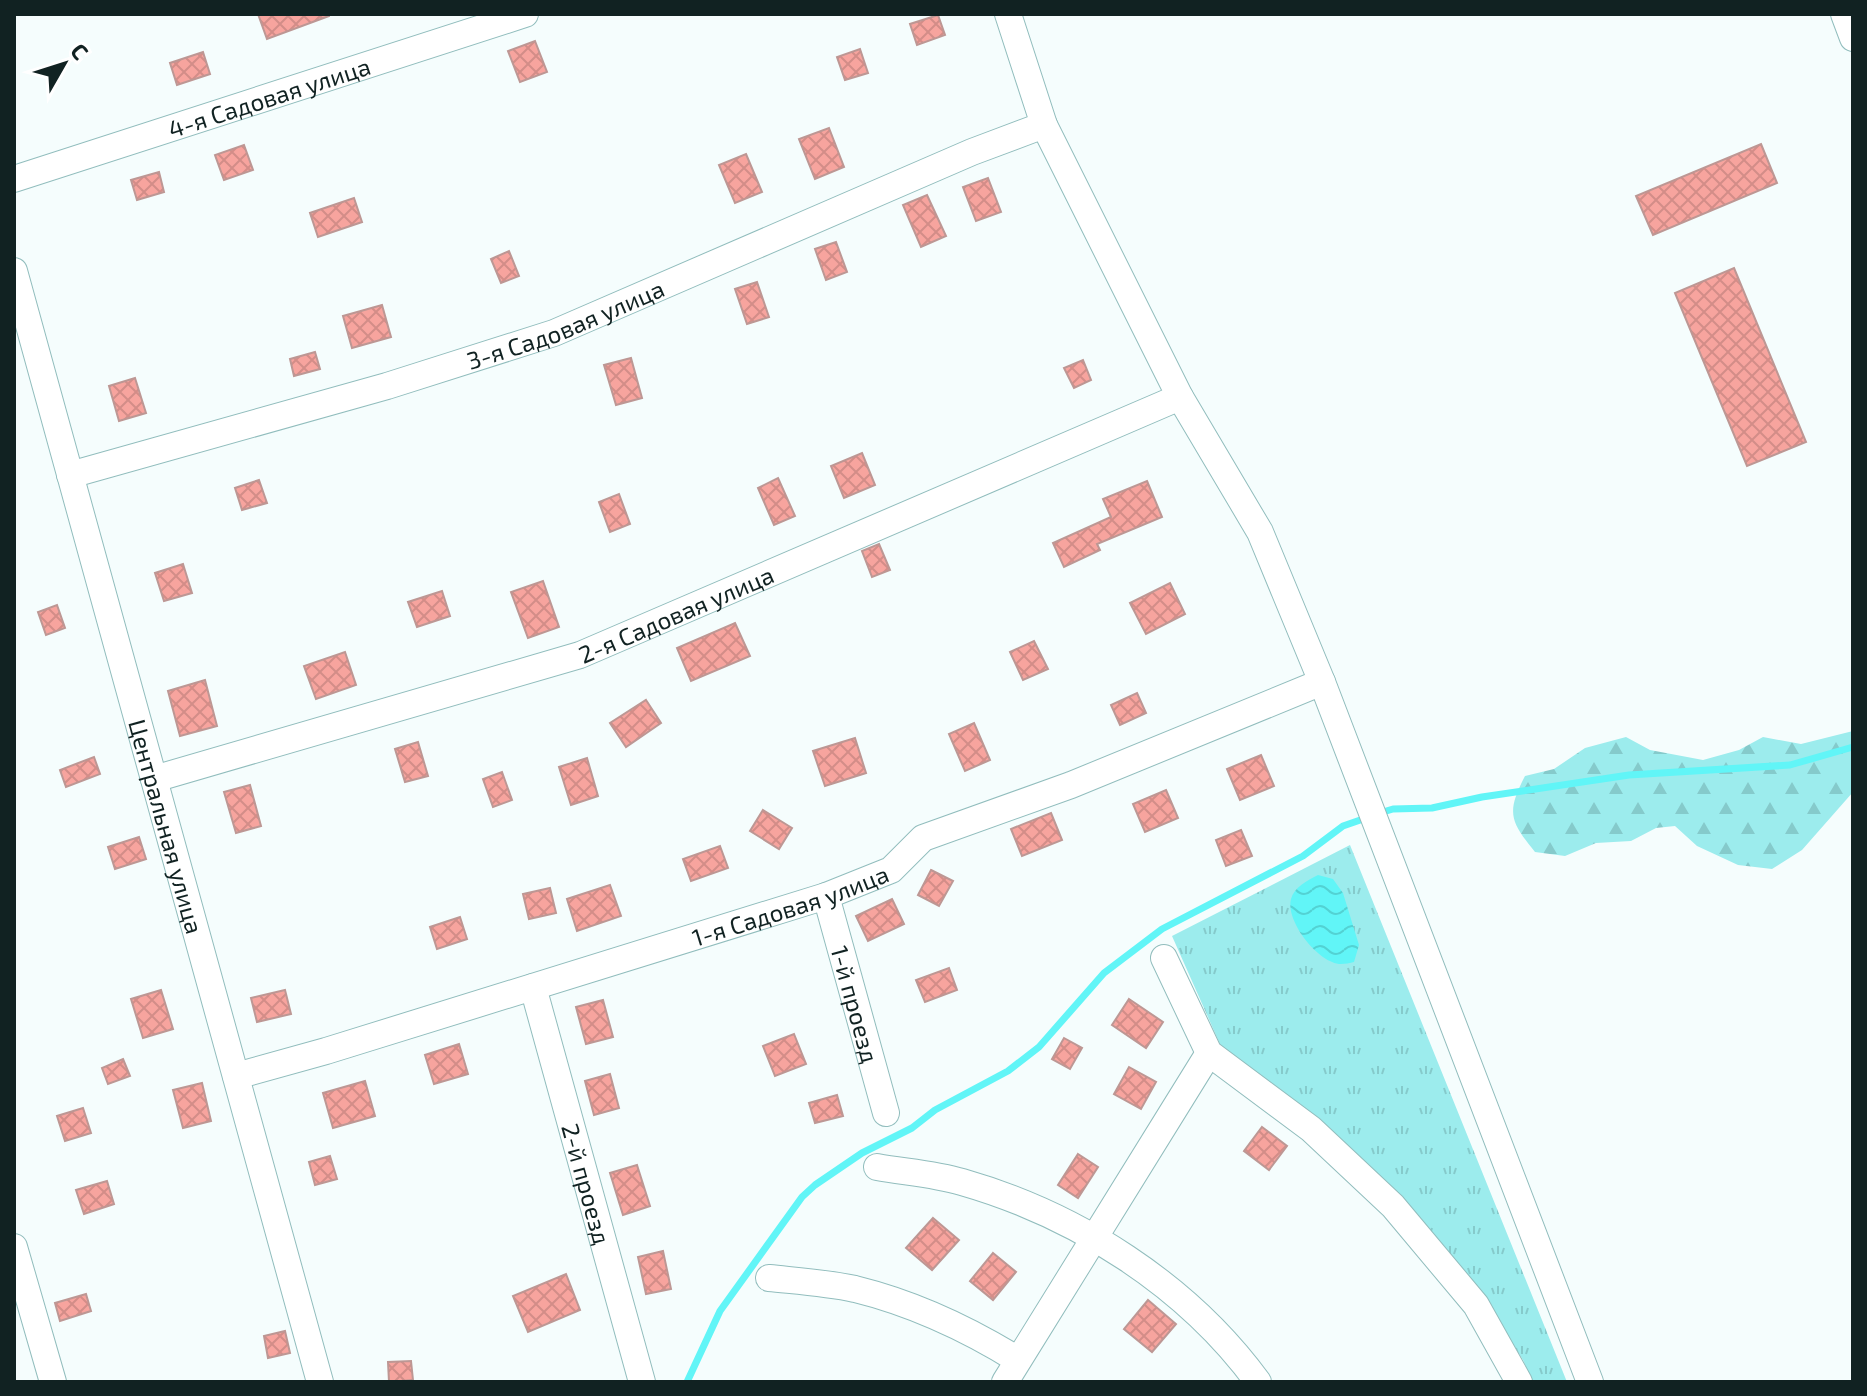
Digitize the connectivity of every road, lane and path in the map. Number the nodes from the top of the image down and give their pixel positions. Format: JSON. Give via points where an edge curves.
{"nodes":[{"id":1,"x":525,"y":14,"type":"edge"},
{"id":2,"x":1008,"y":14,"type":"edge"},
{"id":3,"x":1844,"y":14,"type":"edge"},
{"id":4,"x":1853,"y":38,"type":"edge"},
{"id":5,"x":1044,"y":125,"type":"junction"},
{"id":6,"x":14,"y":179,"type":"edge"},
{"id":7,"x":14,"y":271,"type":"edge"},
{"id":8,"x":1180,"y":397,"type":"junction"},
{"id":9,"x":70,"y":475,"type":"junction"},
{"id":10,"x":1322,"y":682,"type":"junction"},
{"id":11,"x":154,"y":779,"type":"junction"},
{"id":12,"x":826,"y":896,"type":"junction"},
{"id":13,"x":1164,"y":958,"type":"dead end"},
{"id":14,"x":533,"y":987,"type":"junction"},
{"id":15,"x":1209,"y":1053,"type":"junction"},
{"id":16,"x":236,"y":1076,"type":"junction"},
{"id":17,"x":886,"y":1113,"type":"dead end"},
{"id":18,"x":877,"y":1167,"type":"dead end"},
{"id":19,"x":1096,"y":1238,"type":"junction"},
{"id":20,"x":14,"y":1247,"type":"edge"},
{"id":21,"x":769,"y":1278,"type":"dead end"},
{"id":22,"x":1012,"y":1371,"type":"edge"},
{"id":23,"x":53,"y":1382,"type":"edge"},
{"id":24,"x":320,"y":1382,"type":"edge"},
{"id":25,"x":642,"y":1382,"type":"edge"},
{"id":26,"x":1258,"y":1382,"type":"edge"},
{"id":27,"x":1519,"y":1382,"type":"edge"},
{"id":28,"x":1590,"y":1382,"type":"edge"}],
"edges":[{"from":1,"to":6,"type":"street","name":"4-я Садовая улица"},
{"from":2,"to":5,"type":"street"},
{"from":3,"to":4,"type":"street"},
{"from":5,"to":8,"type":"street"},
{"from":5,"to":9,"type":"street","name":"3-я Садовая улица","via":[[554,333]]},
{"from":7,"to":9,"type":"street","name":"Центральная улица"},
{"from":8,"to":10,"type":"street","via":[[1260,532]]},
{"from":8,"to":11,"type":"street","name":"2-я Садовая улица","via":[[580,655]]},
{"from":9,"to":11,"type":"street","name":"Центральная улица"},
{"from":10,"to":12,"type":"street","name":"1-я Садовая улица","via":[[1071,785],[923,838],[891,870]]},
{"from":10,"to":28,"type":"street"},
{"from":11,"to":16,"type":"street","name":"Центральная улица"},
{"from":12,"to":14,"type":"street","name":"1-я Садовая улица"},
{"from":12,"to":17,"type":"street","name":"1-й проезд"},
{"from":13,"to":15,"type":"street"},
{"from":14,"to":16,"type":"street","name":"1-я Садовая улица"},
{"from":14,"to":25,"type":"street","name":"2-й проезд"},
{"from":15,"to":19,"type":"street"},
{"from":15,"to":27,"type":"street","via":[[1311,1129],[1393,1206],[1476,1305]]},
{"from":16,"to":24,"type":"street","name":"Центральная улица"},
{"from":18,"to":19,"type":"street","via":[[961,1182]]},
{"from":19,"to":22,"type":"street"},
{"from":19,"to":26,"type":"street","via":[[1172,1291]]},
{"from":20,"to":23,"type":"street"},
{"from":21,"to":22,"type":"street","via":[[854,1289],[933,1316],[981,1337]]}]}
